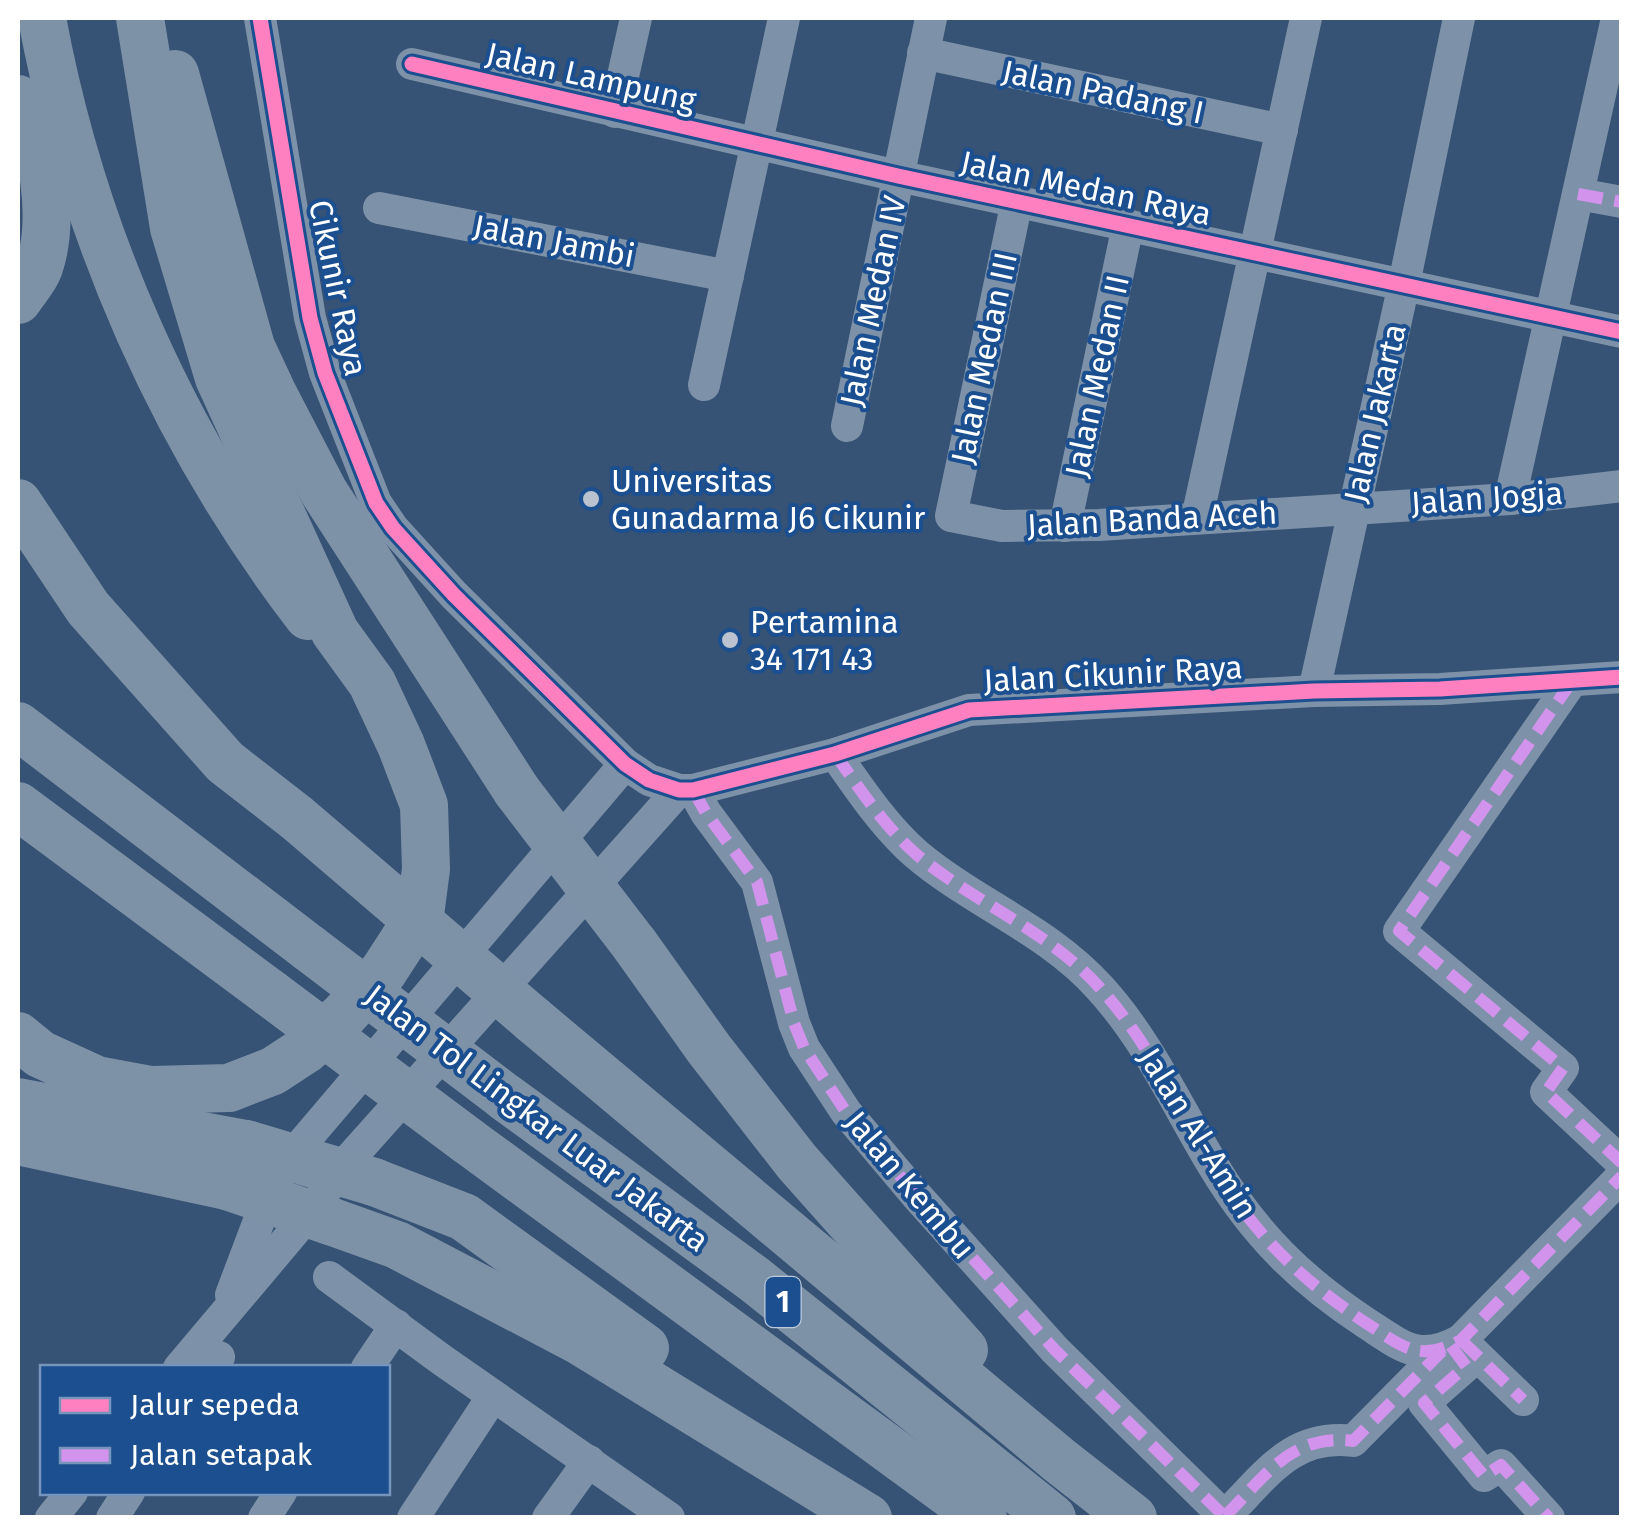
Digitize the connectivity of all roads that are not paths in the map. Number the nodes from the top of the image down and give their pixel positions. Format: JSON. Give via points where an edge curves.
{"nodes":[{"id":1,"x":42,"y":18,"type":"edge"},
{"id":2,"x":140,"y":18,"type":"edge"},
{"id":3,"x":160,"y":18,"type":"edge"},
{"id":4,"x":260,"y":18,"type":"edge"},
{"id":5,"x":636,"y":18,"type":"edge"},
{"id":6,"x":784,"y":18,"type":"edge"},
{"id":7,"x":931,"y":18,"type":"edge"},
{"id":8,"x":1458,"y":18,"type":"edge"},
{"id":9,"x":1617,"y":18,"type":"edge"},
{"id":10,"x":1299,"y":19,"type":"edge"},
{"id":11,"x":924,"y":53,"type":"junction"},
{"id":12,"x":412,"y":64,"type":"dead end"},
{"id":13,"x":18,"y":99,"type":"edge"},
{"id":14,"x":615,"y":112,"type":"junction"},
{"id":15,"x":1282,"y":130,"type":"junction"},
{"id":16,"x":757,"y":144,"type":"junction"},
{"id":17,"x":898,"y":176,"type":"junction"},
{"id":18,"x":1578,"y":194,"type":"junction"},
{"id":19,"x":1017,"y":201,"type":"junction"},
{"id":20,"x":1622,"y":202,"type":"edge"},
{"id":21,"x":380,"y":208,"type":"dead end"},
{"id":22,"x":1128,"y":225,"type":"junction"},
{"id":23,"x":1255,"y":252,"type":"junction"},
{"id":24,"x":728,"y":276,"type":"junction"},
{"id":25,"x":1404,"y":284,"type":"junction"},
{"id":26,"x":18,"y":300,"type":"edge"},
{"id":27,"x":1550,"y":317,"type":"junction"},
{"id":28,"x":1622,"y":332,"type":"edge"},
{"id":29,"x":704,"y":385,"type":"dead end"},
{"id":30,"x":847,"y":426,"type":"dead end"},
{"id":31,"x":1622,"y":486,"type":"edge"},
{"id":32,"x":1510,"y":498,"type":"junction"},
{"id":33,"x":18,"y":503,"type":"edge"},
{"id":34,"x":1353,"y":508,"type":"junction"},
{"id":35,"x":952,"y":516,"type":"joint"},
{"id":36,"x":1197,"y":518,"type":"junction"},
{"id":37,"x":1065,"y":526,"type":"junction"},
{"id":38,"x":335,"y":632,"type":"junction"},
{"id":39,"x":1622,"y":678,"type":"edge"},
{"id":40,"x":1572,"y":682,"type":"junction"},
{"id":41,"x":1314,"y":691,"type":"junction"},
{"id":42,"x":18,"y":726,"type":"edge"},
{"id":43,"x":835,"y":754,"type":"junction"},
{"id":44,"x":625,"y":764,"type":"junction"},
{"id":45,"x":686,"y":790,"type":"junction"},
{"id":46,"x":18,"y":806,"type":"edge"},
{"id":47,"x":18,"y":1036,"type":"edge"},
{"id":48,"x":18,"y":1102,"type":"edge"},
{"id":49,"x":306,"y":1139,"type":"junction"},
{"id":50,"x":18,"y":1142,"type":"edge"},
{"id":51,"x":1622,"y":1163,"type":"edge"},
{"id":52,"x":237,"y":1165,"type":"junction"},
{"id":53,"x":359,"y":1173,"type":"junction"},
{"id":54,"x":1622,"y":1176,"type":"edge"},
{"id":55,"x":329,"y":1277,"type":"dead end"},
{"id":56,"x":227,"y":1309,"type":"junction"},
{"id":57,"x":396,"y":1325,"type":"junction"},
{"id":58,"x":1452,"y":1346,"type":"junction"},
{"id":59,"x":181,"y":1365,"type":"edge"},
{"id":60,"x":369,"y":1365,"type":"edge"},
{"id":61,"x":494,"y":1396,"type":"junction"},
{"id":62,"x":1523,"y":1400,"type":"dead end"},
{"id":63,"x":588,"y":1460,"type":"junction"},
{"id":64,"x":1058,"y":1460,"type":"junction"},
{"id":65,"x":70,"y":1495,"type":"edge"},
{"id":66,"x":127,"y":1495,"type":"edge"},
{"id":67,"x":280,"y":1495,"type":"edge"},
{"id":68,"x":863,"y":1514,"type":"edge"},
{"id":69,"x":1225,"y":1517,"type":"edge"},
{"id":70,"x":51,"y":1518,"type":"edge"},
{"id":71,"x":112,"y":1518,"type":"edge"},
{"id":72,"x":264,"y":1518,"type":"edge"},
{"id":73,"x":413,"y":1518,"type":"edge"},
{"id":74,"x":548,"y":1518,"type":"edge"},
{"id":75,"x":669,"y":1518,"type":"edge"},
{"id":76,"x":983,"y":1518,"type":"edge"},
{"id":77,"x":1052,"y":1518,"type":"edge"},
{"id":78,"x":1133,"y":1518,"type":"edge"},
{"id":79,"x":1549,"y":1518,"type":"edge"}],
"edges":[{"from":1,"to":38,"type":"highway","via":[[90,208],[165,388],[262,555],[329,643]]},
{"from":2,"to":38,"type":"highway","via":[[174,228],[218,378]]},
{"from":3,"to":64,"type":"highway","bridge":true,"via":[[251,347],[324,492],[517,792],[708,1049]]},
{"from":4,"to":44,"type":"street","name":"Cikunir Raya","via":[[310,318],[376,503],[454,595]]},
{"from":5,"to":14,"type":"street"},
{"from":6,"to":16,"type":"street"},
{"from":7,"to":11,"type":"street","name":"Jalan Medan IV"},
{"from":8,"to":25,"type":"street","name":"Jalan Jakarta"},
{"from":9,"to":18,"type":"street"},
{"from":10,"to":15,"type":"street"},
{"from":11,"to":15,"type":"street","name":"Jalan Padang I"},
{"from":11,"to":17,"type":"street","name":"Jalan Medan IV"},
{"from":12,"to":14,"type":"street","name":"Jalan Lampung"},
{"from":13,"to":26,"type":"highway","via":[[36,140],[46,225],[39,269]]},
{"from":14,"to":16,"type":"street","name":"Jalan Lampung"},
{"from":15,"to":23,"type":"street"},
{"from":16,"to":17,"type":"street","name":"Jalan Medan Raya"},
{"from":16,"to":24,"type":"street"},
{"from":17,"to":19,"type":"street","name":"Jalan Medan Raya"},
{"from":17,"to":30,"type":"street","name":"Jalan Medan IV"},
{"from":18,"to":20,"type":"street"},
{"from":18,"to":27,"type":"street"},
{"from":19,"to":22,"type":"street","name":"Jalan Medan Raya"},
{"from":19,"to":35,"type":"street","name":"Jalan Medan III"},
{"from":21,"to":24,"type":"street","name":"Jalan Jambi"},
{"from":22,"to":23,"type":"street","name":"Jalan Medan Raya"},
{"from":22,"to":37,"type":"street","name":"Jalan Medan II"},
{"from":23,"to":25,"type":"street","name":"Jalan Medan Raya"},
{"from":23,"to":36,"type":"street"},
{"from":24,"to":29,"type":"street"},
{"from":25,"to":27,"type":"street","name":"Jalan Medan Raya"},
{"from":25,"to":34,"type":"street","name":"Jalan Jakarta"},
{"from":27,"to":28,"type":"street","name":"Jalan Medan Raya"},
{"from":27,"to":32,"type":"street"},
{"from":31,"to":32,"type":"street","name":"Jalan Jogja"},
{"from":32,"to":34,"type":"street","name":"Jalan Jogja"},
{"from":33,"to":64,"type":"highway","bridge":true,"via":[[88,608],[225,762]]},
{"from":34,"to":36,"type":"street","name":"Jalan Banda Aceh"},
{"from":34,"to":41,"type":"street","name":"Jalan Jakarta"},
{"from":35,"to":37,"type":"street","name":"Jalan Banda Aceh","via":[[1002,526]]},
{"from":36,"to":37,"type":"street","name":"Jalan Banda Aceh"},
{"from":38,"to":47,"type":"highway","via":[[372,683],[424,806],[420,916],[383,972],[305,1050],[229,1088],[151,1090],[97,1080],[40,1054]]},
{"from":39,"to":40,"type":"street","name":"Jalan Cikunir Raya"},
{"from":40,"to":41,"type":"street","name":"Jalan Cikunir Raya"},
{"from":40,"to":51,"type":"street","via":[[1399,931],[1563,1068],[1546,1092]]},
{"from":41,"to":43,"type":"street","name":"Jalan Cikunir Raya","via":[[968,710]]},
{"from":42,"to":77,"type":"highway","name":"Jalan Tol Lingkar Luar Jakarta","number":"1","bridge":true,"via":[[754,1279]]},
{"from":43,"to":45,"type":"street","name":"Jalan Cikunir Raya"},
{"from":43,"to":58,"type":"street","name":"Jalan Al-Amin","via":[[915,852],[1072,960],[1100,988],[1247,1215],[1298,1274],[1394,1341],[1424,1354]]},
{"from":44,"to":45,"type":"street","via":[[649,780]]},
{"from":44,"to":49,"type":"street"},
{"from":45,"to":53,"type":"street"},
{"from":45,"to":69,"type":"street","name":"Jalan Kembu","via":[[757,882],[794,1023],[846,1112],[1055,1350]]},
{"from":46,"to":76,"type":"highway","name":"Jalan Tol Lingkar Luar Jakarta","number":"1","bridge":true},
{"from":48,"to":52,"type":"highway"},
{"from":49,"to":53,"type":"street"},
{"from":49,"to":56,"type":"street","via":[[274,1181]]},
{"from":50,"to":52,"type":"highway"},
{"from":52,"to":53,"type":"highway","bridge":true},
{"from":52,"to":68,"type":"highway","bridge":true,"via":[[330,1222],[397,1245],[580,1341]]},
{"from":53,"to":56,"type":"street","via":[[303,1221]]},
{"from":53,"to":68,"type":"highway","via":[[464,1217],[510,1247],[774,1440]]},
{"from":54,"to":58,"type":"street"},
{"from":55,"to":57,"type":"street"},
{"from":56,"to":59,"type":"street"},
{"from":57,"to":60,"type":"street"},
{"from":57,"to":61,"type":"street"},
{"from":58,"to":62,"type":"street"},
{"from":58,"to":69,"type":"street","via":[[1353,1441],[1294,1448]]},
{"from":58,"to":79,"type":"street","via":[[1466,1366],[1424,1403],[1484,1476],[1501,1465]]},
{"from":61,"to":63,"type":"street"},
{"from":61,"to":73,"type":"street"},
{"from":63,"to":74,"type":"street"},
{"from":63,"to":75,"type":"street"},
{"from":64,"to":78,"type":"highway"},
{"from":65,"to":70,"type":"street"},
{"from":66,"to":71,"type":"street"},
{"from":67,"to":72,"type":"street"}]}
